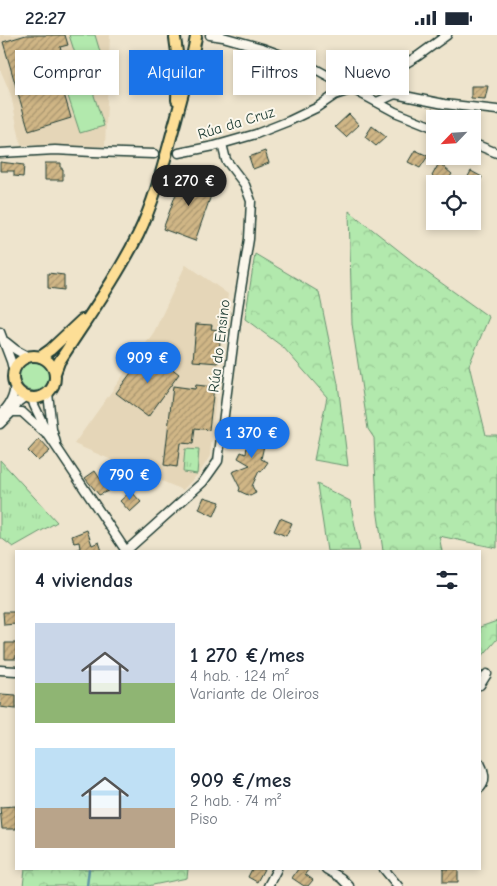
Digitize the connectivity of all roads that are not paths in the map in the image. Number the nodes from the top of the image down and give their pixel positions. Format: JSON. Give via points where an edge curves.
{"nodes":[{"id":1,"x":210,"y":35,"type":"edge"},
{"id":2,"x":447,"y":35,"type":"edge"},
{"id":3,"x":197,"y":36,"type":"edge"},
{"id":4,"x":222,"y":36,"type":"edge"},
{"id":5,"x":173,"y":37,"type":"edge"},
{"id":6,"x":409,"y":61,"type":"edge"},
{"id":7,"x":326,"y":74,"type":"edge"},
{"id":8,"x":335,"y":95,"type":"edge"},
{"id":9,"x":365,"y":95,"type":"edge"},
{"id":10,"x":378,"y":102,"type":"junction"},
{"id":11,"x":497,"y":110,"type":"edge"},
{"id":12,"x":175,"y":121,"type":"junction"},
{"id":13,"x":426,"y":124,"type":"edge"},
{"id":14,"x":222,"y":144,"type":"junction"},
{"id":15,"x":481,"y":147,"type":"edge"},
{"id":16,"x":0,"y":153,"type":"edge"},
{"id":17,"x":179,"y":153,"type":"dead end"},
{"id":18,"x":497,"y":153,"type":"edge"},
{"id":19,"x":154,"y":154,"type":"dead end"},
{"id":20,"x":92,"y":311,"type":"junction"},
{"id":21,"x":0,"y":332,"type":"edge"},
{"id":22,"x":4,"y":341,"type":"junction"},
{"id":23,"x":29,"y":357,"type":"junction"},
{"id":24,"x":40,"y":357,"type":"junction"},
{"id":25,"x":14,"y":373,"type":"junction"},
{"id":26,"x":55,"y":373,"type":"junction"},
{"id":27,"x":15,"y":384,"type":"junction"},
{"id":28,"x":48,"y":393,"type":"junction"},
{"id":29,"x":29,"y":397,"type":"junction"},
{"id":30,"x":12,"y":412,"type":"junction"},
{"id":31,"x":0,"y":415,"type":"edge"},
{"id":32,"x":0,"y":425,"type":"edge"},
{"id":33,"x":49,"y":436,"type":"junction"},
{"id":34,"x":59,"y":452,"type":"junction"},
{"id":35,"x":125,"y":550,"type":"edge"},
{"id":36,"x":127,"y":550,"type":"edge"},
{"id":37,"x":0,"y":670,"type":"edge"},
{"id":38,"x":15,"y":671,"type":"edge"},
{"id":39,"x":487,"y":674,"type":"dead end"},
{"id":40,"x":481,"y":683,"type":"edge"},
{"id":41,"x":481,"y":765,"type":"edge"},
{"id":42,"x":481,"y":787,"type":"edge"},
{"id":43,"x":276,"y":870,"type":"edge"},
{"id":44,"x":328,"y":870,"type":"edge"},
{"id":45,"x":385,"y":870,"type":"edge"},
{"id":46,"x":268,"y":886,"type":"edge"},
{"id":47,"x":349,"y":886,"type":"edge"},
{"id":48,"x":398,"y":886,"type":"edge"}],
"edges":[{"from":1,"to":4,"type":"street"},
{"from":2,"to":6,"type":"street","name":"Rúa da Cruz"},
{"from":3,"to":5,"type":"main road","via":[[186,42]]},
{"from":3,"to":12,"type":"main road"},
{"from":4,"to":7,"type":"street","via":[[262,48]]},
{"from":5,"to":12,"type":"main road","via":[[178,60]]},
{"from":8,"to":14,"type":"street","name":"Rúa da Cruz","via":[[289,121]]},
{"from":9,"to":10,"type":"street"},
{"from":10,"to":11,"type":"street","via":[[395,94]]},
{"from":10,"to":13,"type":"street"},
{"from":12,"to":20,"type":"main road","via":[[155,193],[138,234]]},
{"from":14,"to":17,"type":"street","name":"Rúa da Cruz"},
{"from":14,"to":36,"type":"street","name":"Rúa do Ensino","via":[[226,160],[245,185],[251,201],[249,239],[218,461],[203,482]]},
{"from":15,"to":18,"type":"street"},
{"from":16,"to":19,"type":"street","via":[[56,149]]},
{"from":20,"to":24,"type":"main road"},
{"from":20,"to":26,"type":"main road"},
{"from":21,"to":22,"type":"street"},
{"from":22,"to":23,"type":"street"},
{"from":22,"to":25,"type":"street"},
{"from":23,"to":24,"type":"main road"},
{"from":23,"to":25,"type":"main road","via":[[19,363]]},
{"from":24,"to":26,"type":"main road","via":[[50,363]]},
{"from":25,"to":27,"type":"main road"},
{"from":26,"to":28,"type":"main road","via":[[54,384]]},
{"from":27,"to":29,"type":"main road"},
{"from":27,"to":31,"type":"street","via":[[11,402]]},
{"from":28,"to":29,"type":"main road"},
{"from":28,"to":34,"type":"street","via":[[52,429]]},
{"from":29,"to":30,"type":"street","via":[[18,402]]},
{"from":29,"to":33,"type":"street"},
{"from":30,"to":32,"type":"street"},
{"from":30,"to":33,"type":"street","via":[[22,412]]},
{"from":33,"to":34,"type":"street"},
{"from":34,"to":35,"type":"street"},
{"from":37,"to":38,"type":"street"},
{"from":39,"to":40,"type":"street"},
{"from":41,"to":42,"type":"street","via":[[484,772]]},
{"from":43,"to":46,"type":"street"},
{"from":44,"to":47,"type":"street"},
{"from":45,"to":48,"type":"street"}]}
